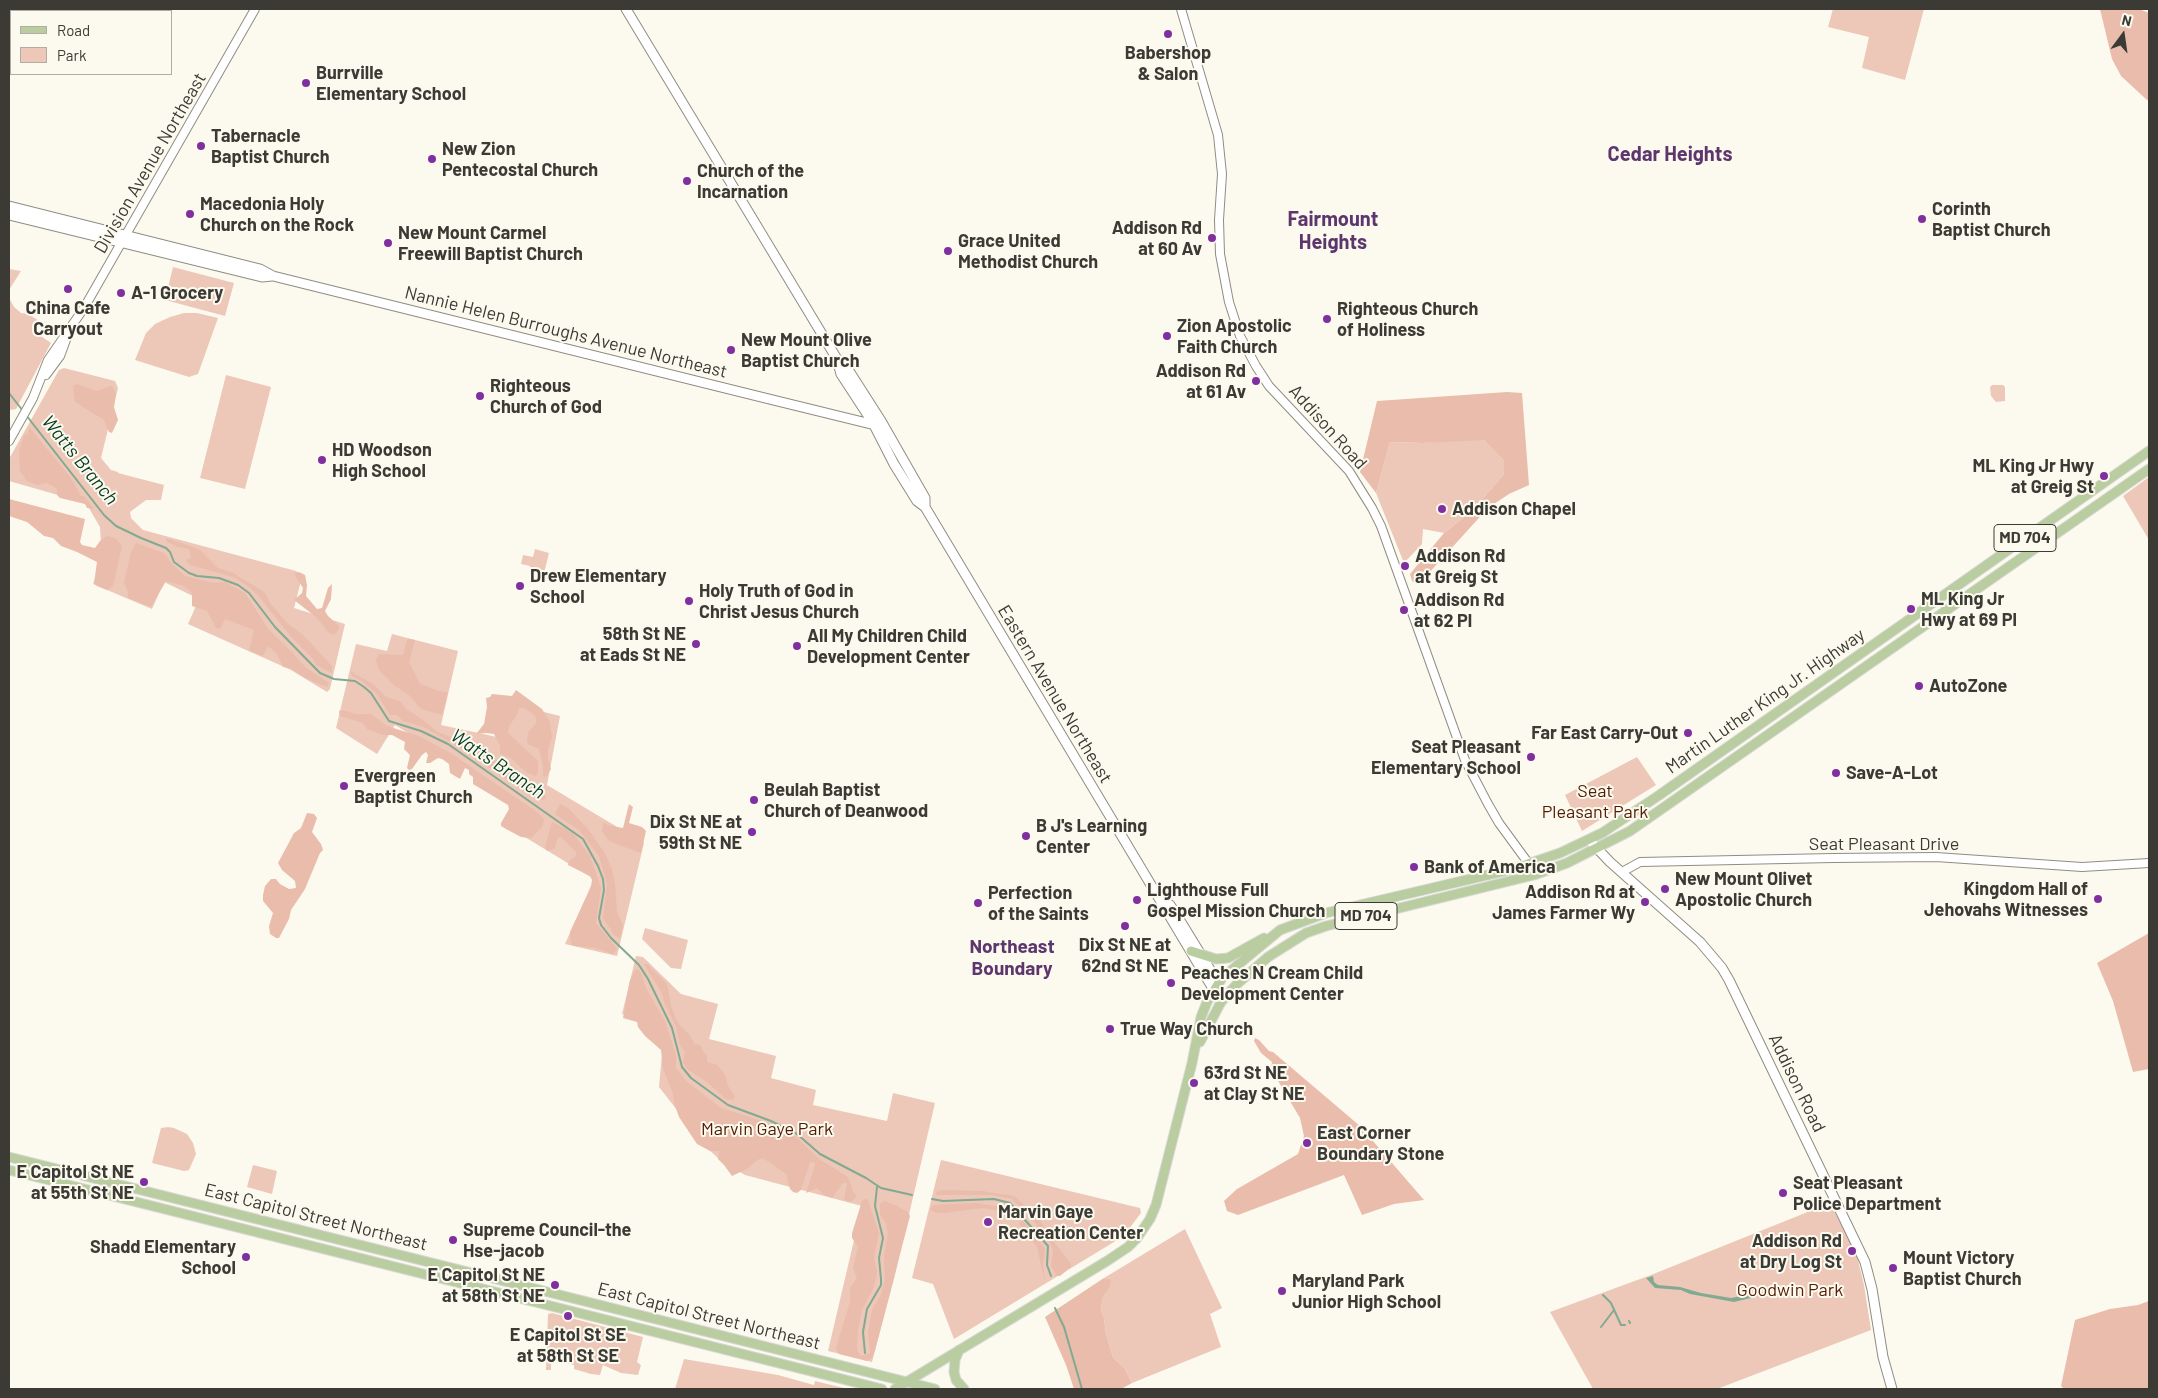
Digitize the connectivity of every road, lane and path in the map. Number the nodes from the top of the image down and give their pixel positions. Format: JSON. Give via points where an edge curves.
{"nodes":[{"id":1,"x":255,"y":9,"type":"edge"},
{"id":2,"x":626,"y":9,"type":"edge"},
{"id":3,"x":1181,"y":9,"type":"edge"},
{"id":4,"x":9,"y":206,"type":"edge"},
{"id":5,"x":28,"y":210,"type":"junction"},
{"id":6,"x":9,"y":214,"type":"edge"},
{"id":7,"x":75,"y":222,"type":"junction"},
{"id":8,"x":42,"y":223,"type":"junction"},
{"id":9,"x":127,"y":235,"type":"junction"},
{"id":10,"x":122,"y":243,"type":"junction"},
{"id":11,"x":273,"y":276,"type":"junction"},
{"id":12,"x":876,"y":422,"type":"junction"},
{"id":13,"x":9,"y":441,"type":"edge"},
{"id":14,"x":2149,"y":451,"type":"edge"},
{"id":15,"x":2149,"y":469,"type":"edge"},
{"id":16,"x":1589,"y":840,"type":"junction"},
{"id":17,"x":1598,"y":848,"type":"junction"},
{"id":18,"x":2149,"y":863,"type":"edge"},
{"id":19,"x":1529,"y":864,"type":"junction"},
{"id":20,"x":1622,"y":872,"type":"junction"},
{"id":21,"x":1534,"y":875,"type":"junction"},
{"id":22,"x":1159,"y":898,"type":"junction"},
{"id":23,"x":1280,"y":930,"type":"junction"},
{"id":24,"x":1191,"y":951,"type":"junction"},
{"id":25,"x":1201,"y":955,"type":"junction"},
{"id":26,"x":1213,"y":990,"type":"junction"},
{"id":27,"x":1221,"y":1002,"type":"junction"},
{"id":28,"x":1192,"y":1063,"type":"junction"},
{"id":29,"x":9,"y":1157,"type":"edge"},
{"id":30,"x":9,"y":1170,"type":"edge"},
{"id":31,"x":959,"y":1350,"type":"junction"},
{"id":32,"x":906,"y":1382,"type":"junction"},
{"id":33,"x":858,"y":1386,"type":"edge"},
{"id":34,"x":882,"y":1389,"type":"edge"},
{"id":35,"x":895,"y":1389,"type":"edge"},
{"id":36,"x":935,"y":1389,"type":"edge"},
{"id":37,"x":964,"y":1389,"type":"edge"},
{"id":38,"x":1892,"y":1389,"type":"edge"}],
"edges":[{"from":1,"to":9,"type":"street","name":"Division Avenue Northeast"},
{"from":2,"to":12,"type":"main road","name":"Eastern Avenue Northeast","via":[[837,359],[841,374]]},
{"from":3,"to":19,"type":"street","name":"Addison Road","via":[[1218,135],[1222,174],[1220,254],[1229,302],[1240,336],[1269,386],[1355,478],[1368,501],[1381,526],[1465,760],[1499,823]]},
{"from":4,"to":5,"type":"main road","name":"Nannie Helen Burroughs Avenue Northeast"},
{"from":5,"to":6,"type":"main road","via":[[24,214]]},
{"from":5,"to":7,"type":"main road","name":"Nannie Helen Burroughs Avenue Northeast"},
{"from":6,"to":8,"type":"main road","name":"Nannie Helen Burroughs Avenue Northeast"},
{"from":7,"to":8,"type":"main road","via":[[48,219]]},
{"from":7,"to":9,"type":"main road","name":"Nannie Helen Burroughs Avenue Northeast"},
{"from":8,"to":10,"type":"main road","name":"Nannie Helen Burroughs Avenue Northeast"},
{"from":9,"to":10,"type":"street","name":"Division Avenue Northeast"},
{"from":9,"to":11,"type":"main road","name":"Nannie Helen Burroughs Avenue Northeast","via":[[260,269]]},
{"from":10,"to":11,"type":"main road","name":"Nannie Helen Burroughs Avenue Northeast","via":[[262,277]]},
{"from":10,"to":13,"type":"street","name":"Division Avenue Northeast","via":[[69,330],[60,356],[41,378]]},
{"from":11,"to":12,"type":"main road","name":"Nannie Helen Burroughs Avenue Northeast"},
{"from":12,"to":22,"type":"main road","name":"Eastern Avenue Northeast","via":[[917,501],[924,507]]},
{"from":14,"to":16,"type":"main road","name":"Martin Luther King Jr. Highway","number":"MD 704","via":[[1658,796]]},
{"from":15,"to":17,"type":"main road","name":"Martin Luther King Jr. Highway","number":"MD 704","via":[[1671,803]]},
{"from":16,"to":17,"type":"main road","name":"Addison Road"},
{"from":16,"to":19,"type":"main road","name":"Martin Luther King Jr. Highway","number":"MD 704"},
{"from":17,"to":20,"type":"main road","name":"Addison Road"},
{"from":17,"to":21,"type":"main road","name":"Martin Luther King Jr. Highway","number":"MD 704"},
{"from":18,"to":20,"type":"street","name":"Seat Pleasant Drive","via":[[2082,867],[1936,857],[1863,857],[1640,862]]},
{"from":19,"to":21,"type":"street","name":"Addison Road"},
{"from":19,"to":23,"type":"main road","name":"Martin Luther King Jr. Highway","number":"MD 704","via":[[1326,913]]},
{"from":20,"to":38,"type":"main road","name":"Addison Road","via":[[1700,942],[1729,980],[1865,1262]]},
{"from":21,"to":27,"type":"main road","name":"Martin Luther King Jr. Highway","number":"MD 704","via":[[1306,933],[1268,957]]},
{"from":22,"to":24,"type":"main road","name":"Eastern Avenue Northeast"},
{"from":22,"to":25,"type":"main road","name":"Eastern Avenue Northeast","via":[[1170,905]]},
{"from":23,"to":25,"type":"main road","via":[[1228,958],[1218,960]]},
{"from":23,"to":26,"type":"main road","name":"Martin Luther King Jr. Highway","number":"MD 704","via":[[1229,972]]},
{"from":24,"to":25,"type":"main road"},
{"from":24,"to":26,"type":"main road","name":"Eastern Avenue Northeast"},
{"from":25,"to":26,"type":"main road","name":"Eastern Avenue Northeast","via":[[1214,976]]},
{"from":26,"to":27,"type":"main road","name":"Eastern Avenue Northeast"},
{"from":26,"to":28,"type":"main road","name":"Martin Luther King Jr. Highway","via":[[1201,1017]]},
{"from":27,"to":28,"type":"main road","name":"Martin Luther King Jr. Highway"},
{"from":28,"to":31,"type":"main road","via":[[1153,1212],[1138,1238],[1107,1261]]},
{"from":29,"to":32,"type":"main road","name":"East Capitol Street Northeast"},
{"from":30,"to":33,"type":"main road"},
{"from":31,"to":32,"type":"main road"},
{"from":31,"to":37,"type":"main road","via":[[954,1360],[954,1372]]},
{"from":32,"to":35,"type":"main road"},
{"from":32,"to":36,"type":"main road","name":"East Capitol Street Northeast"},
{"from":33,"to":34,"type":"main road"}]}
